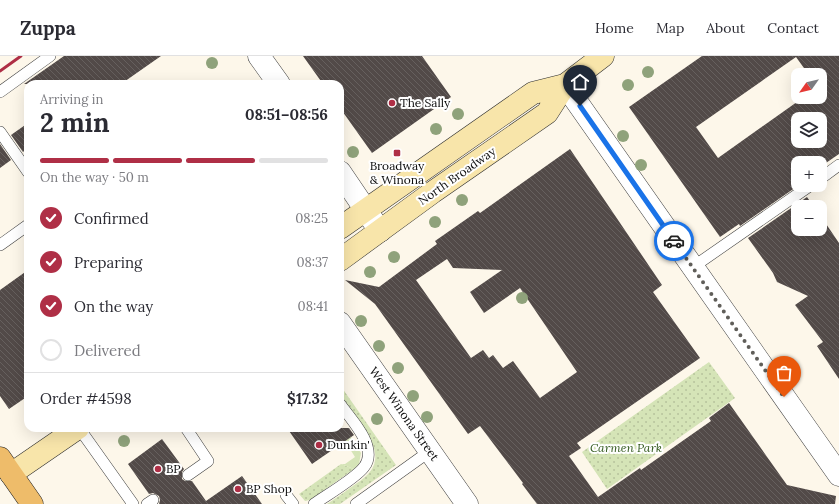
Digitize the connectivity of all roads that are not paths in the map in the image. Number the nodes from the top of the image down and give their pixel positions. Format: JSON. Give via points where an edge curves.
{"nodes":[{"id":1,"x":50,"y":56,"type":"edge"},
{"id":2,"x":259,"y":56,"type":"edge"},
{"id":3,"x":603,"y":56,"type":"edge"},
{"id":4,"x":276,"y":80,"type":"edge"},
{"id":5,"x":565,"y":85,"type":"junction"},
{"id":6,"x":0,"y":92,"type":"edge"},
{"id":7,"x":0,"y":132,"type":"edge"},
{"id":8,"x":839,"y":165,"type":"edge"},
{"id":9,"x":24,"y":166,"type":"edge"},
{"id":10,"x":827,"y":173,"type":"edge"},
{"id":11,"x":344,"y":178,"type":"edge"},
{"id":12,"x":801,"y":192,"type":"edge"},
{"id":13,"x":366,"y":210,"type":"junction"},
{"id":14,"x":344,"y":225,"type":"edge"},
{"id":15,"x":24,"y":228,"type":"edge"},
{"id":16,"x":380,"y":230,"type":"junction"},
{"id":17,"x":0,"y":245,"type":"edge"},
{"id":18,"x":344,"y":257,"type":"edge"},
{"id":19,"x":693,"y":267,"type":"junction"},
{"id":20,"x":344,"y":329,"type":"edge"},
{"id":21,"x":344,"y":410,"type":"edge"},
{"id":22,"x":72,"y":432,"type":"edge"},
{"id":23,"x":82,"y":432,"type":"edge"},
{"id":24,"x":189,"y":432,"type":"edge"},
{"id":25,"x":430,"y":452,"type":"junction"},
{"id":26,"x":4,"y":471,"type":"edge"},
{"id":27,"x":188,"y":475,"type":"dead end"},
{"id":28,"x":839,"y":475,"type":"edge"},
{"id":29,"x":32,"y":504,"type":"edge"},
{"id":30,"x":132,"y":504,"type":"edge"},
{"id":31,"x":314,"y":504,"type":"edge"},
{"id":32,"x":356,"y":504,"type":"edge"},
{"id":33,"x":467,"y":504,"type":"edge"}],
"edges":[{"from":1,"to":6,"type":"lane"},
{"from":2,"to":4,"type":"street"},
{"from":3,"to":5,"type":"main road","name":"North Broadway"},
{"from":5,"to":13,"type":"main road","name":"North Broadway","via":[[533,93]]},
{"from":5,"to":16,"type":"main road","name":"North Broadway","via":[[547,113]]},
{"from":5,"to":19,"type":"street"},
{"from":7,"to":9,"type":"lane"},
{"from":8,"to":10,"type":"lane"},
{"from":11,"to":13,"type":"street"},
{"from":12,"to":19,"type":"lane"},
{"from":13,"to":14,"type":"main road","name":"North Broadway"},
{"from":13,"to":16,"type":"street"},
{"from":15,"to":17,"type":"lane"},
{"from":16,"to":18,"type":"main road","name":"North Broadway"},
{"from":19,"to":28,"type":"street"},
{"from":20,"to":25,"type":"street","name":"West Winona Street"},
{"from":21,"to":31,"type":"lane","via":[[367,445],[368,456],[365,466]]},
{"from":22,"to":26,"type":"main road"},
{"from":23,"to":30,"type":"lane"},
{"from":24,"to":27,"type":"lane","via":[[208,461]]},
{"from":25,"to":32,"type":"lane"},
{"from":25,"to":33,"type":"street","name":"West Winona Street"},
{"from":26,"to":29,"type":"main road"}]}
